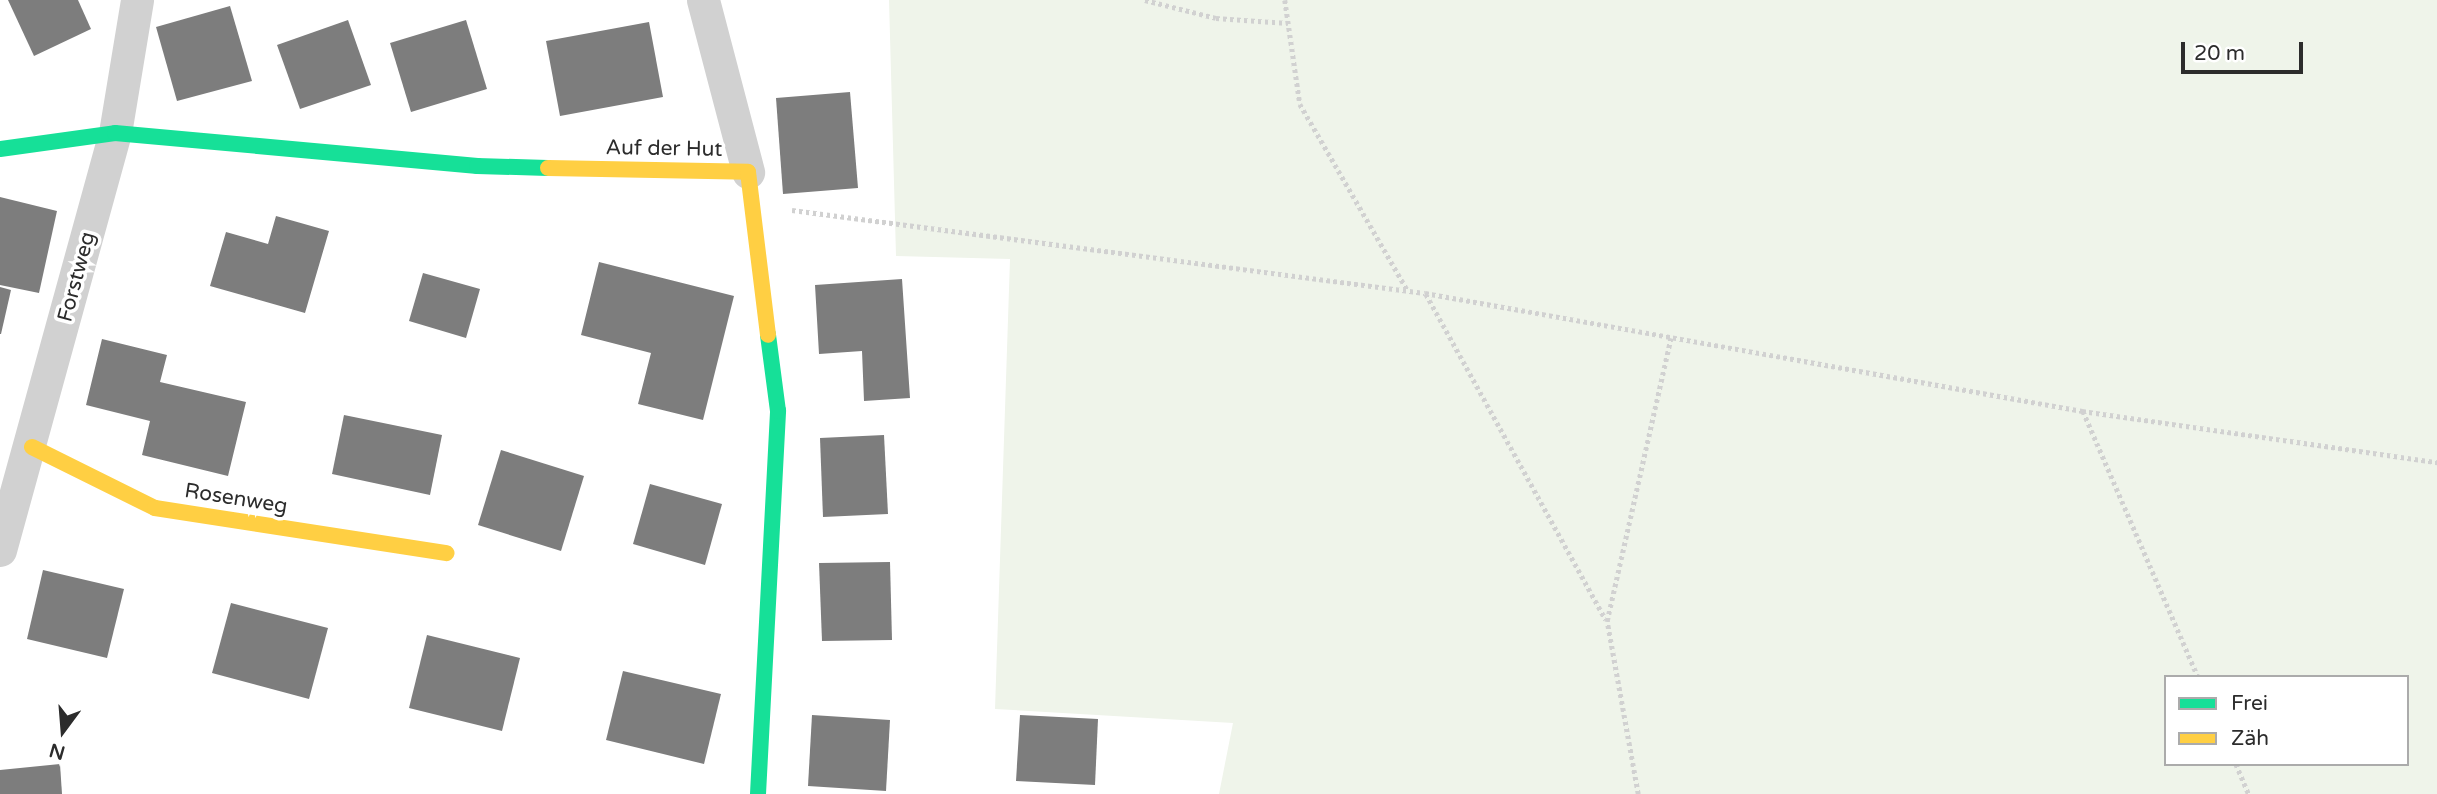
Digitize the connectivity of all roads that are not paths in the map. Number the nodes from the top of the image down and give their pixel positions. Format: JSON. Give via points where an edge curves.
{"nodes":[{"id":1,"x":136,"y":0,"type":"edge"},
{"id":2,"x":703,"y":0,"type":"edge"},
{"id":3,"x":115,"y":133,"type":"junction"},
{"id":4,"x":0,"y":149,"type":"edge"},
{"id":5,"x":748,"y":172,"type":"junction"},
{"id":6,"x":32,"y":447,"type":"junction"},
{"id":7,"x":0,"y":550,"type":"edge"},
{"id":8,"x":447,"y":552,"type":"dead end"},
{"id":9,"x":758,"y":794,"type":"edge"}],
"edges":[{"from":1,"to":3,"type":"street","name":"Forstweg"},
{"from":2,"to":5,"type":"street"},
{"from":3,"to":4,"type":"street","name":"Auf der Hut"},
{"from":3,"to":5,"type":"street","name":"Auf der Hut","via":[[477,166]]},
{"from":3,"to":6,"type":"street","name":"Forstweg"},
{"from":5,"to":9,"type":"street","name":"Auf der Hut","via":[[778,411]]},
{"from":6,"to":7,"type":"street","name":"Forstweg"},
{"from":6,"to":8,"type":"street","name":"Rosenweg","via":[[155,508]]}]}
